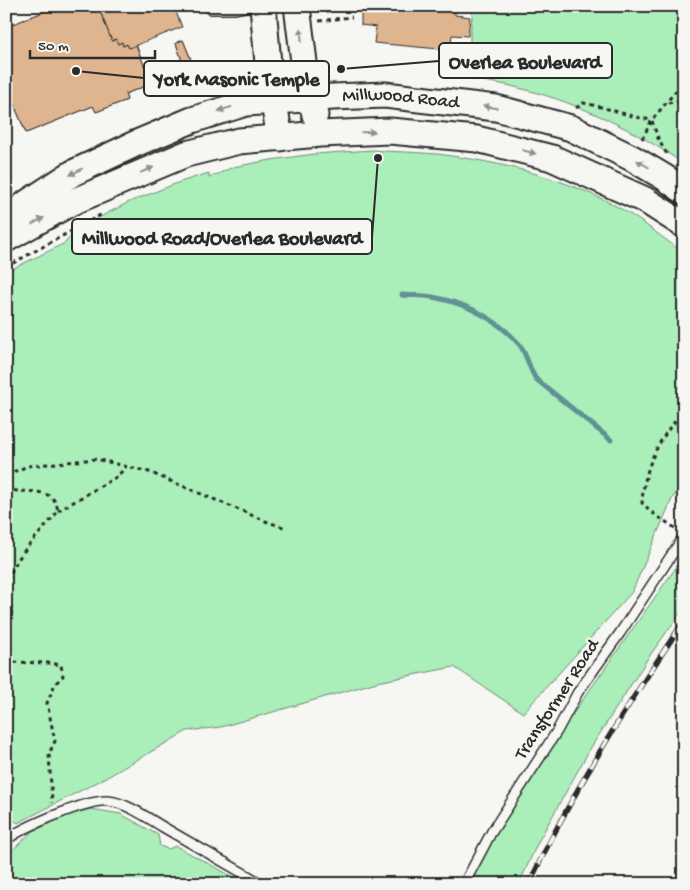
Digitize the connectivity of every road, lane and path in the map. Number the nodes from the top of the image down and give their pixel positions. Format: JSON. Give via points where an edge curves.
{"nodes":[{"id":1,"x":208,"y":6,"type":"edge"},
{"id":2,"x":249,"y":6,"type":"edge"},
{"id":3,"x":263,"y":6,"type":"edge"},
{"id":4,"x":307,"y":14,"type":"edge"},
{"id":5,"x":352,"y":17,"type":"dead end"},
{"id":6,"x":684,"y":81,"type":"edge"},
{"id":7,"x":311,"y":98,"type":"junction"},
{"id":8,"x":273,"y":100,"type":"junction"},
{"id":9,"x":684,"y":100,"type":"edge"},
{"id":10,"x":667,"y":103,"type":"junction"},
{"id":11,"x":576,"y":108,"type":"dead end"},
{"id":12,"x":652,"y":120,"type":"junction"},
{"id":13,"x":320,"y":134,"type":"junction"},
{"id":14,"x":280,"y":138,"type":"junction"},
{"id":15,"x":642,"y":138,"type":"dead end"},
{"id":16,"x":670,"y":158,"type":"dead end"},
{"id":17,"x":684,"y":191,"type":"edge"},
{"id":18,"x":106,"y":212,"type":"dead end"},
{"id":19,"x":6,"y":220,"type":"edge"},
{"id":20,"x":684,"y":225,"type":"edge"},
{"id":21,"x":6,"y":239,"type":"edge"},
{"id":22,"x":6,"y":268,"type":"edge"},
{"id":23,"x":684,"y":412,"type":"edge"},
{"id":24,"x":126,"y":466,"type":"junction"},
{"id":25,"x":6,"y":475,"type":"edge"},
{"id":26,"x":6,"y":489,"type":"edge"},
{"id":27,"x":58,"y":510,"type":"junction"},
{"id":28,"x":286,"y":528,"type":"dead end"},
{"id":29,"x":676,"y":528,"type":"dead end"},
{"id":30,"x":684,"y":536,"type":"edge"},
{"id":31,"x":6,"y":585,"type":"edge"},
{"id":32,"x":6,"y":597,"type":"edge"},
{"id":33,"x":6,"y":621,"type":"edge"},
{"id":34,"x":6,"y":662,"type":"edge"},
{"id":35,"x":54,"y":817,"type":"junction"},
{"id":36,"x":6,"y":840,"type":"edge"},
{"id":37,"x":262,"y":884,"type":"edge"},
{"id":38,"x":464,"y":884,"type":"edge"}],
"edges":[{"from":1,"to":2,"type":"lane","via":[[211,9]]},
{"from":3,"to":8,"type":"main road"},
{"from":4,"to":5,"type":"path"},
{"from":7,"to":4,"type":"main road","one_way":true,"via":[[305,70]]},
{"from":6,"to":10,"type":"path"},
{"from":7,"to":8,"type":"main road","name":"Millwood Road"},
{"from":7,"to":13,"type":"main road"},
{"from":17,"to":7,"type":"main road","name":"Millwood Road","one_way":true,"via":[[632,158],[571,128],[496,108],[385,95]]},
{"from":8,"to":14,"type":"main road"},
{"from":8,"to":19,"type":"main road","name":"Millwood Road","one_way":true,"via":[[222,109],[137,143],[73,173]]},
{"from":9,"to":10,"type":"path"},
{"from":10,"to":12,"type":"path"},
{"from":11,"to":12,"type":"path","via":[[583,103],[596,105],[634,118]]},
{"from":12,"to":15,"type":"path"},
{"from":12,"to":16,"type":"path","via":[[659,141]]},
{"from":13,"to":14,"type":"main road","name":"Millwood Road"},
{"from":13,"to":20,"type":"main road","name":"Millwood Road","one_way":true,"via":[[390,132],[482,140],[552,158],[645,200]]},
{"from":21,"to":14,"type":"main road","name":"Millwood Road","one_way":true,"via":[[70,203],[186,154],[239,142]]},
{"from":18,"to":22,"type":"path"},
{"from":23,"to":29,"type":"path","via":[[662,438],[650,462],[642,503]]},
{"from":24,"to":25,"type":"path","via":[[93,459],[28,466]]},
{"from":24,"to":27,"type":"path","via":[[118,476]]},
{"from":24,"to":28,"type":"path","via":[[149,472]]},
{"from":26,"to":27,"type":"path","via":[[50,495],[57,502]]},
{"from":27,"to":31,"type":"path","via":[[21,553]]},
{"from":30,"to":38,"type":"lane","name":"Transformer Road","via":[[578,692],[557,732],[491,833]]},
{"from":32,"to":33,"type":"path","via":[[12,608]]},
{"from":34,"to":35,"type":"path","via":[[61,665],[63,676],[55,684],[47,703],[55,741],[49,754]]},
{"from":35,"to":36,"type":"lane","via":[[25,828]]},
{"from":35,"to":37,"type":"lane","via":[[90,802],[107,800],[117,803]]}]}
